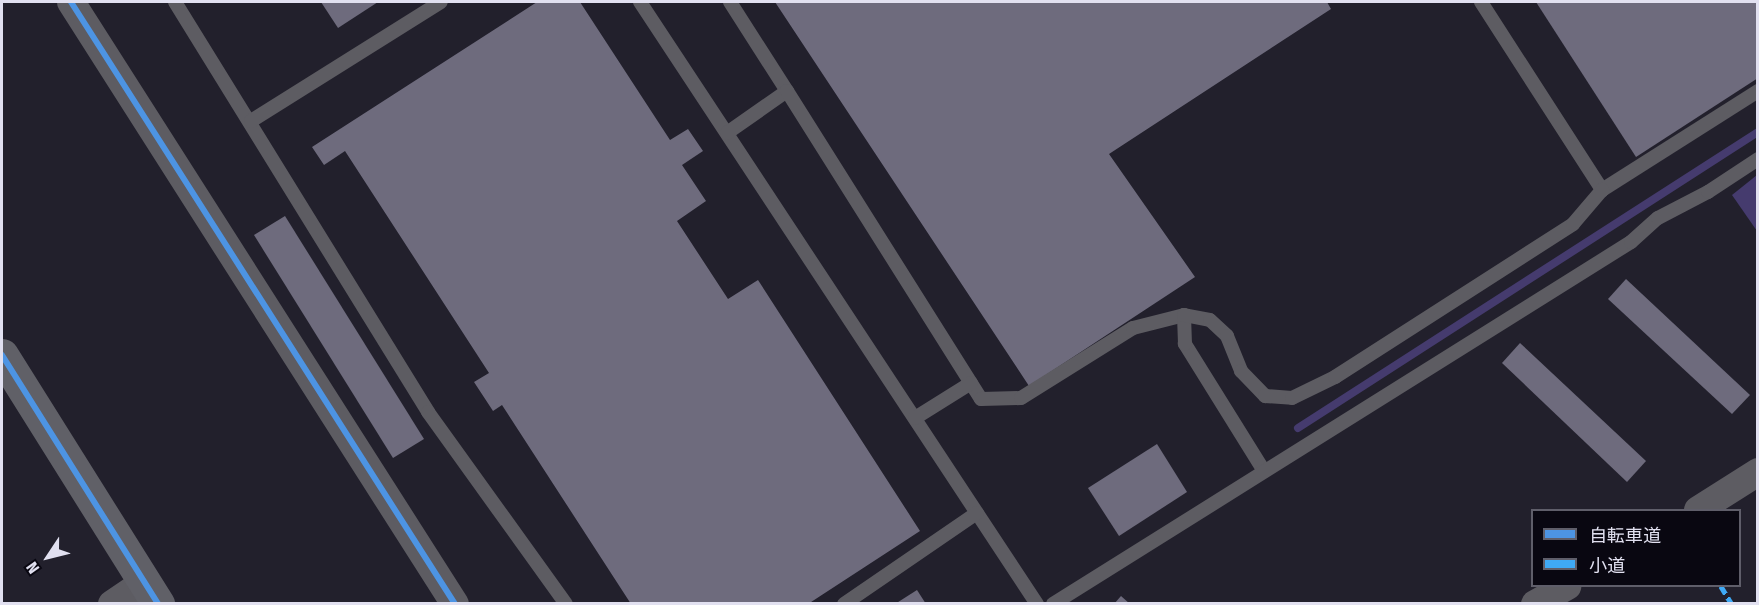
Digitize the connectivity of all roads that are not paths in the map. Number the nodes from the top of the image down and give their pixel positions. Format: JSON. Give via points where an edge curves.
{"nodes":[{"id":1,"x":71,"y":2,"type":"edge"},
{"id":2,"x":175,"y":2,"type":"edge"},
{"id":3,"x":441,"y":2,"type":"edge"},
{"id":4,"x":640,"y":2,"type":"edge"},
{"id":5,"x":730,"y":2,"type":"edge"},
{"id":6,"x":1481,"y":2,"type":"edge"},
{"id":7,"x":787,"y":91,"type":"junction"},
{"id":8,"x":1758,"y":91,"type":"edge"},
{"id":9,"x":251,"y":121,"type":"junction"},
{"id":10,"x":727,"y":133,"type":"junction"},
{"id":11,"x":1758,"y":159,"type":"edge"},
{"id":12,"x":1602,"y":190,"type":"junction"},
{"id":13,"x":1184,"y":315,"type":"junction"},
{"id":14,"x":2,"y":356,"type":"edge"},
{"id":15,"x":971,"y":383,"type":"junction"},
{"id":16,"x":915,"y":418,"type":"junction"},
{"id":17,"x":1264,"y":471,"type":"junction"},
{"id":18,"x":1758,"y":472,"type":"edge"},
{"id":19,"x":1700,"y":509,"type":"edge"},
{"id":20,"x":977,"y":513,"type":"junction"},
{"id":21,"x":1563,"y":587,"type":"edge"},
{"id":22,"x":152,"y":593,"type":"edge"},
{"id":23,"x":112,"y":603,"type":"edge"},
{"id":24,"x":456,"y":603,"type":"edge"},
{"id":25,"x":566,"y":603,"type":"edge"},
{"id":26,"x":843,"y":603,"type":"edge"},
{"id":27,"x":1037,"y":603,"type":"edge"},
{"id":28,"x":1053,"y":603,"type":"edge"},
{"id":29,"x":1535,"y":603,"type":"edge"}],
"edges":[{"from":1,"to":24,"type":"street"},
{"from":2,"to":9,"type":"lane"},
{"from":3,"to":9,"type":"lane"},
{"from":4,"to":10,"type":"lane"},
{"from":5,"to":7,"type":"lane"},
{"from":6,"to":12,"type":"lane"},
{"from":7,"to":10,"type":"lane"},
{"from":7,"to":15,"type":"lane"},
{"from":8,"to":12,"type":"lane"},
{"from":9,"to":25,"type":"lane","via":[[428,412]]},
{"from":10,"to":16,"type":"lane"},
{"from":11,"to":17,"type":"lane"},
{"from":12,"to":13,"type":"lane","via":[[1573,224],[1335,377],[1292,398],[1265,396],[1241,371],[1227,336],[1210,320]]},
{"from":13,"to":15,"type":"lane","via":[[1133,328],[1021,398],[981,399]]},
{"from":13,"to":17,"type":"lane","via":[[1185,344]]},
{"from":14,"to":22,"type":"street"},
{"from":15,"to":16,"type":"lane"},
{"from":16,"to":20,"type":"lane"},
{"from":17,"to":28,"type":"lane"},
{"from":18,"to":19,"type":"street"},
{"from":20,"to":26,"type":"lane"},
{"from":20,"to":27,"type":"lane"},
{"from":21,"to":29,"type":"street"},
{"from":22,"to":23,"type":"street"}]}
